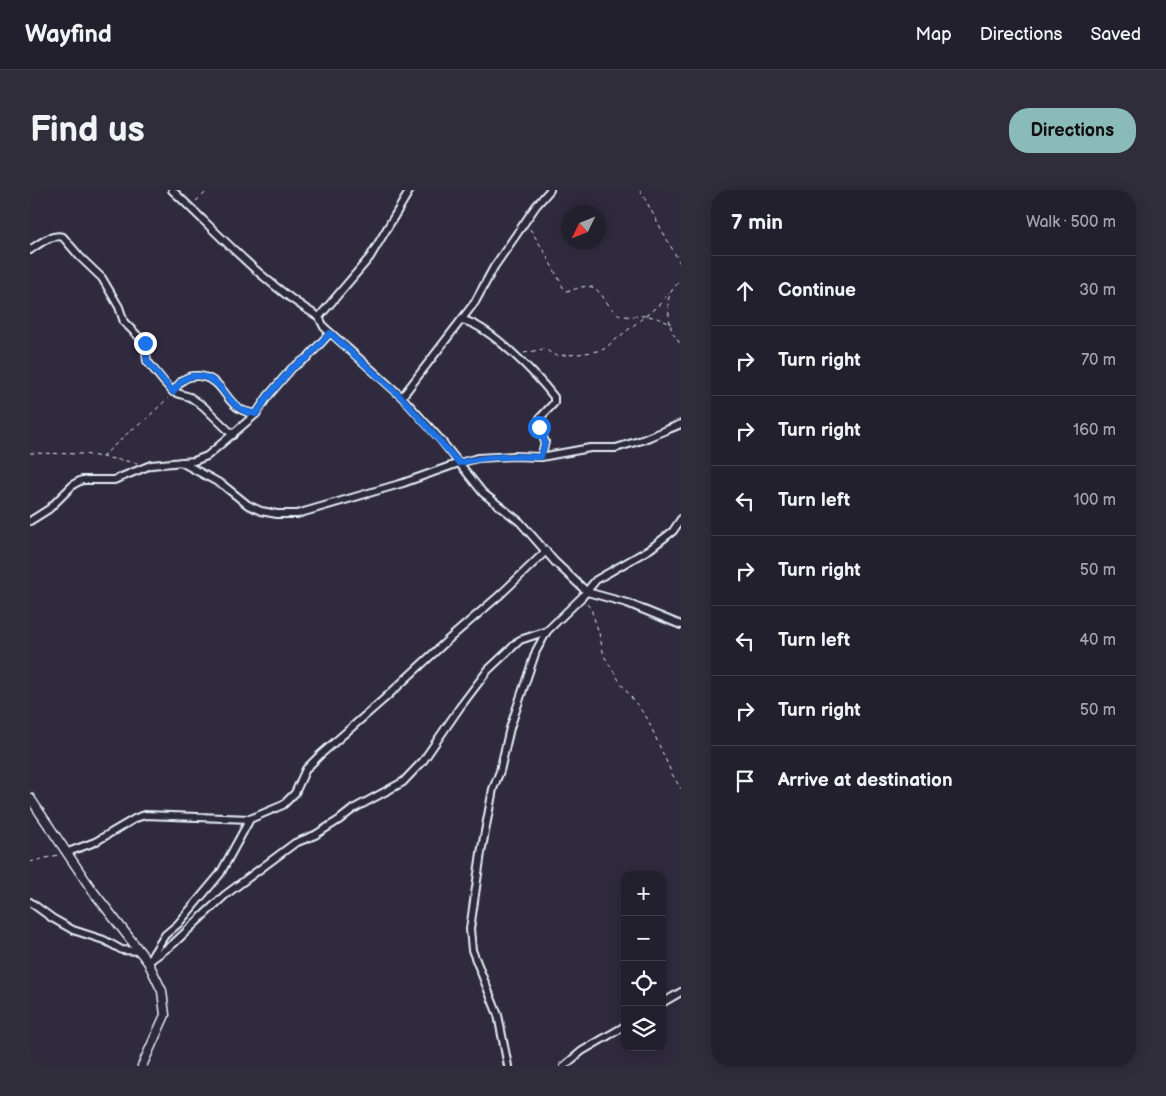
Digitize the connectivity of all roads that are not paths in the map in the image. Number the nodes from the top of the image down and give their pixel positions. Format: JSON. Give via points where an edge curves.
{"nodes":[{"id":1,"x":172,"y":190,"type":"edge"},
{"id":2,"x":410,"y":190,"type":"edge"},
{"id":3,"x":550,"y":190,"type":"edge"},
{"id":4,"x":30,"y":250,"type":"edge"},
{"id":5,"x":319,"y":317,"type":"junction"},
{"id":6,"x":462,"y":320,"type":"junction"},
{"id":7,"x":330,"y":333,"type":"junction"},
{"id":8,"x":173,"y":392,"type":"junction"},
{"id":9,"x":402,"y":398,"type":"junction"},
{"id":10,"x":256,"y":414,"type":"junction"},
{"id":11,"x":681,"y":424,"type":"edge"},
{"id":12,"x":233,"y":435,"type":"junction"},
{"id":13,"x":541,"y":457,"type":"junction"},
{"id":14,"x":181,"y":462,"type":"junction"},
{"id":15,"x":459,"y":463,"type":"junction"},
{"id":16,"x":681,"y":519,"type":"edge"},
{"id":17,"x":30,"y":521,"type":"edge"},
{"id":18,"x":546,"y":551,"type":"junction"},
{"id":19,"x":584,"y":595,"type":"junction"},
{"id":20,"x":681,"y":625,"type":"edge"},
{"id":21,"x":547,"y":631,"type":"junction"},
{"id":22,"x":30,"y":798,"type":"edge"},
{"id":23,"x":250,"y":818,"type":"junction"},
{"id":24,"x":68,"y":852,"type":"junction"},
{"id":25,"x":30,"y":902,"type":"edge"},
{"id":26,"x":138,"y":951,"type":"junction"},
{"id":27,"x":148,"y":962,"type":"junction"},
{"id":28,"x":681,"y":992,"type":"edge"},
{"id":29,"x":666,"y":1001,"type":"edge"},
{"id":30,"x":621,"y":1028,"type":"edge"},
{"id":31,"x":142,"y":1066,"type":"edge"},
{"id":32,"x":508,"y":1066,"type":"edge"},
{"id":33,"x":564,"y":1066,"type":"edge"}],
"edges":[{"from":1,"to":5,"type":"street","via":[[262,276]]},
{"from":2,"to":5,"type":"street","via":[[370,257]]},
{"from":3,"to":6,"type":"street","via":[[494,267]]},
{"from":4,"to":8,"type":"street","via":[[52,237],[63,236],[105,281],[124,322],[145,343],[147,361]]},
{"from":5,"to":7,"type":"street"},
{"from":6,"to":9,"type":"street"},
{"from":6,"to":13,"type":"street","via":[[483,328],[554,397],[554,402],[538,424],[545,442]]},
{"from":7,"to":9,"type":"street"},
{"from":7,"to":10,"type":"street","via":[[308,357],[292,368]]},
{"from":8,"to":10,"type":"street","via":[[187,377],[211,378],[240,409]]},
{"from":8,"to":12,"type":"street","via":[[190,397],[203,406]]},
{"from":9,"to":15,"type":"street"},
{"from":10,"to":12,"type":"street"},
{"from":11,"to":13,"type":"street","via":[[616,448],[590,448]]},
{"from":12,"to":14,"type":"street","via":[[207,456]]},
{"from":13,"to":15,"type":"street","via":[[486,457]]},
{"from":14,"to":15,"type":"street","via":[[223,485],[248,505],[277,514],[297,514]]},
{"from":14,"to":17,"type":"street","via":[[151,465],[114,480],[82,480]]},
{"from":15,"to":18,"type":"street","via":[[484,493],[515,517]]},
{"from":16,"to":19,"type":"street","via":[[662,540],[596,580]]},
{"from":18,"to":19,"type":"street"},
{"from":18,"to":23,"type":"street","via":[[320,755],[306,769],[295,793],[283,805]]},
{"from":19,"to":20,"type":"street","via":[[627,604]]},
{"from":19,"to":21,"type":"street"},
{"from":21,"to":27,"type":"street","via":[[520,640],[488,670],[423,761],[403,782],[289,848],[225,895]]},
{"from":21,"to":32,"type":"street","via":[[536,651],[493,789],[470,930],[472,950],[498,1015]]},
{"from":22,"to":24,"type":"street"},
{"from":23,"to":24,"type":"street","via":[[144,815],[95,842]]},
{"from":23,"to":27,"type":"street","via":[[220,874],[165,935]]},
{"from":24,"to":26,"type":"street"},
{"from":25,"to":26,"type":"street","via":[[64,926],[122,950]]},
{"from":26,"to":27,"type":"street"},
{"from":27,"to":31,"type":"street","via":[[162,991],[165,1015]]},
{"from":28,"to":29,"type":"street"},
{"from":30,"to":33,"type":"street","via":[[582,1051]]}]}
